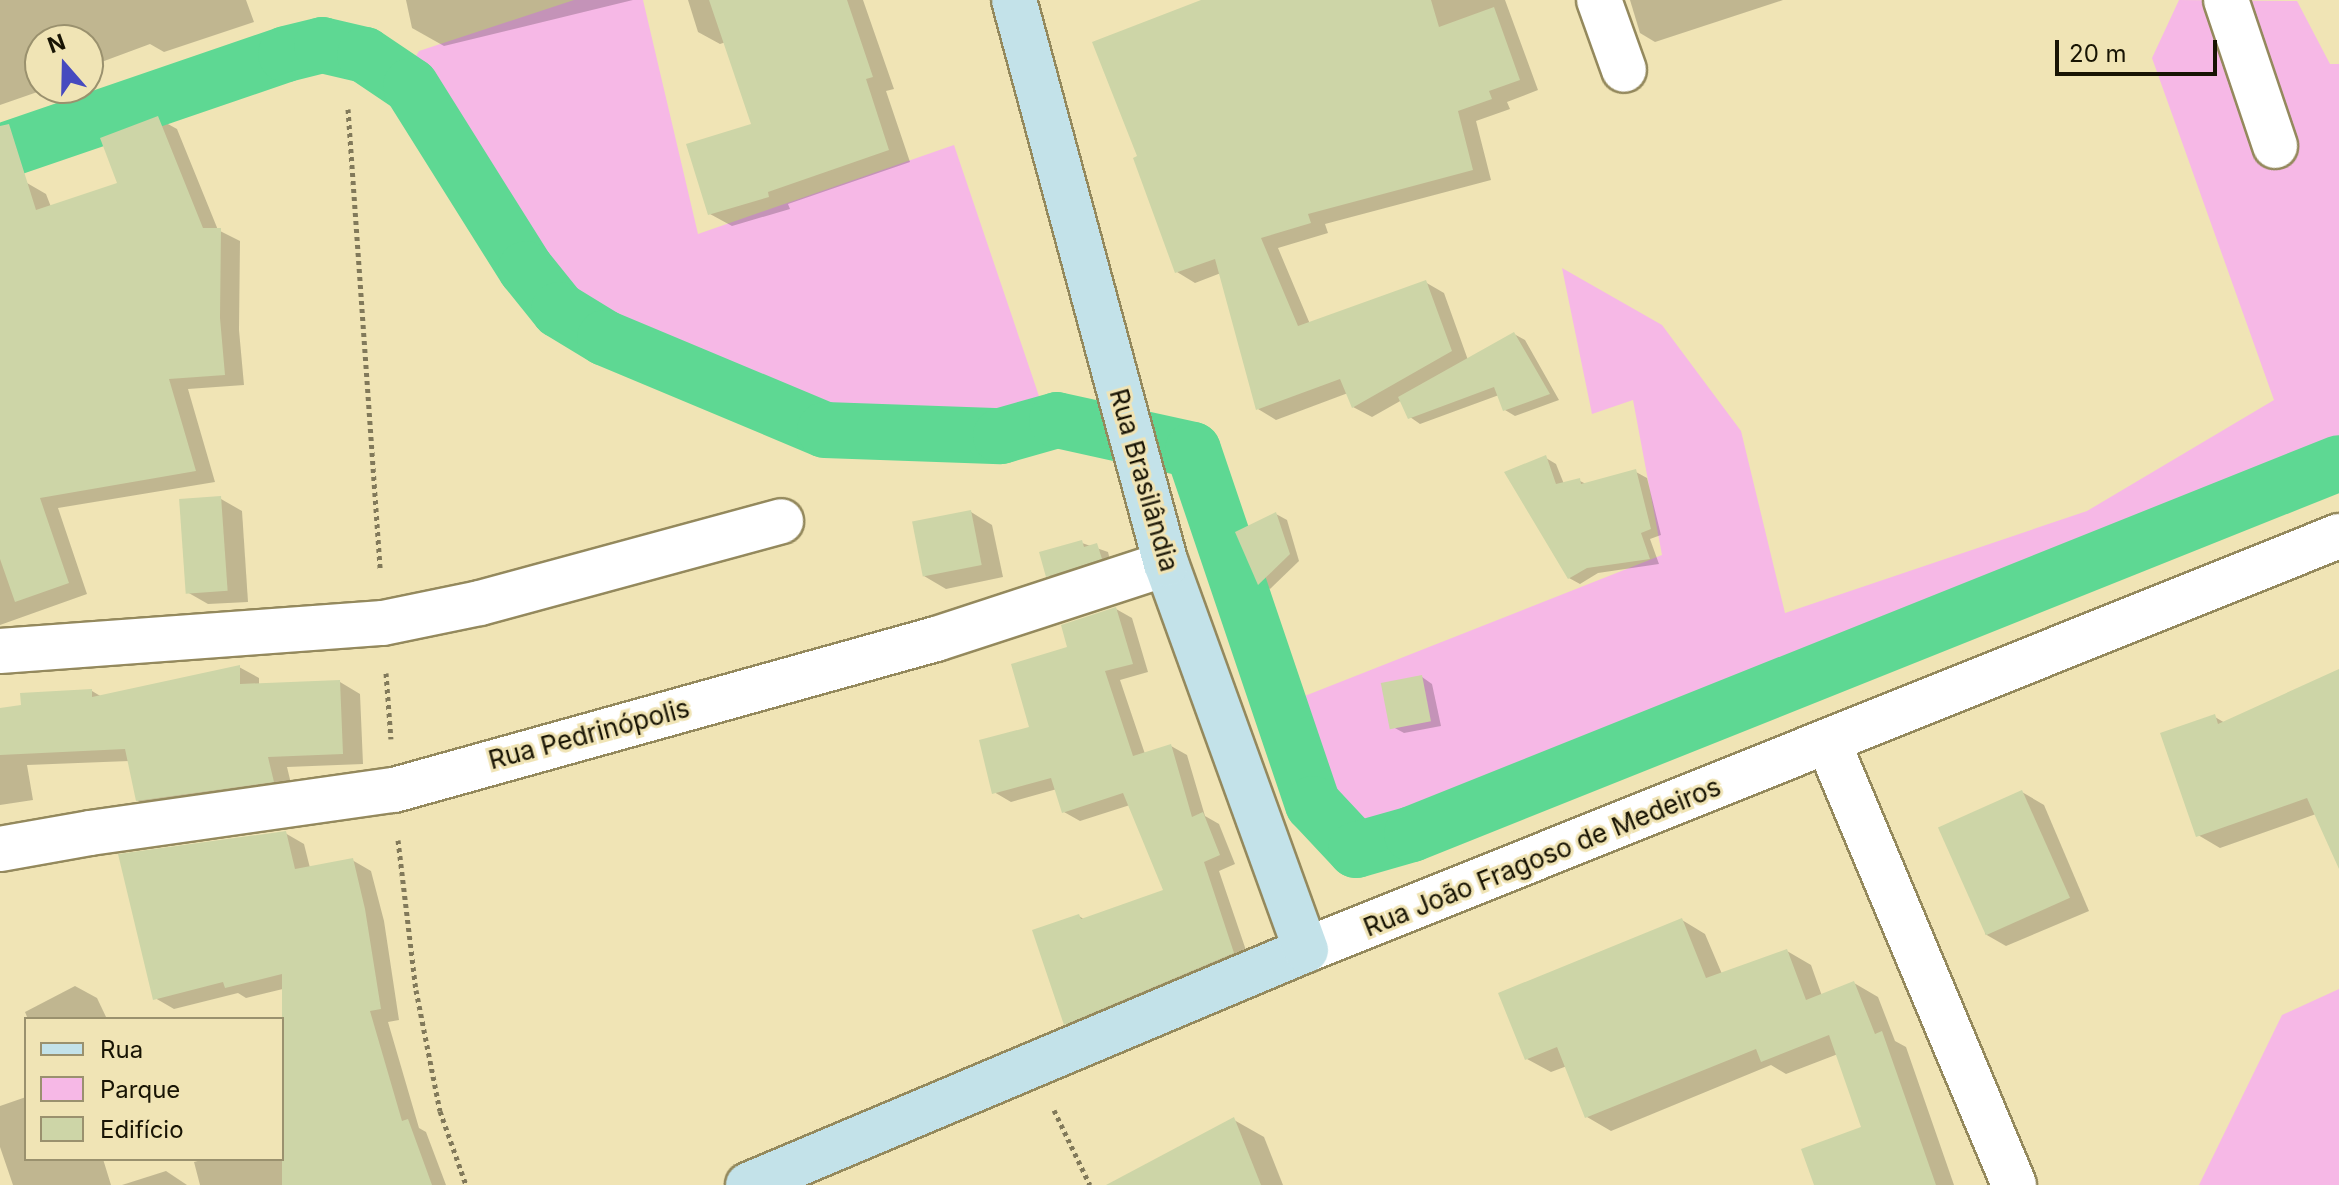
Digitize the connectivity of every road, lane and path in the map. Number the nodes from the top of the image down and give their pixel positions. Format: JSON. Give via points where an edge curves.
{"nodes":[{"id":1,"x":1014,"y":0,"type":"edge"},
{"id":2,"x":1599,"y":0,"type":"edge"},
{"id":3,"x":2226,"y":0,"type":"edge"},
{"id":4,"x":1624,"y":70,"type":"dead end"},
{"id":5,"x":2275,"y":146,"type":"dead end"},
{"id":6,"x":781,"y":521,"type":"dead end"},
{"id":7,"x":2339,"y":536,"type":"edge"},
{"id":8,"x":1166,"y":564,"type":"junction"},
{"id":9,"x":0,"y":651,"type":"edge"},
{"id":10,"x":1828,"y":742,"type":"junction"},
{"id":11,"x":0,"y":849,"type":"edge"},
{"id":12,"x":1306,"y":950,"type":"junction"},
{"id":13,"x":1033,"y":1064,"type":"junction"},
{"id":14,"x":748,"y":1185,"type":"edge"},
{"id":15,"x":1090,"y":1185,"type":"edge"},
{"id":16,"x":2014,"y":1185,"type":"edge"}],
"edges":[{"from":1,"to":8,"type":"street","name":"Rua Brasilândia"},
{"from":2,"to":4,"type":"street"},
{"from":3,"to":5,"type":"street"},
{"from":6,"to":9,"type":"street","via":[[480,603],[383,623]]},
{"from":7,"to":10,"type":"street","name":"Rua João Fragoso de Medeiros"},
{"from":8,"to":11,"type":"street","name":"Rua Pedrinópolis","via":[[936,639],[394,790]]},
{"from":8,"to":12,"type":"street","name":"Rua Brasilândia"},
{"from":10,"to":12,"type":"street","name":"Rua João Fragoso de Medeiros"},
{"from":10,"to":16,"type":"street"},
{"from":12,"to":13,"type":"street","name":"Rua João Fragoso de Medeiros"},
{"from":13,"to":14,"type":"street","name":"Rua João Fragoso de Medeiros"},
{"from":13,"to":15,"type":"path"}]}
